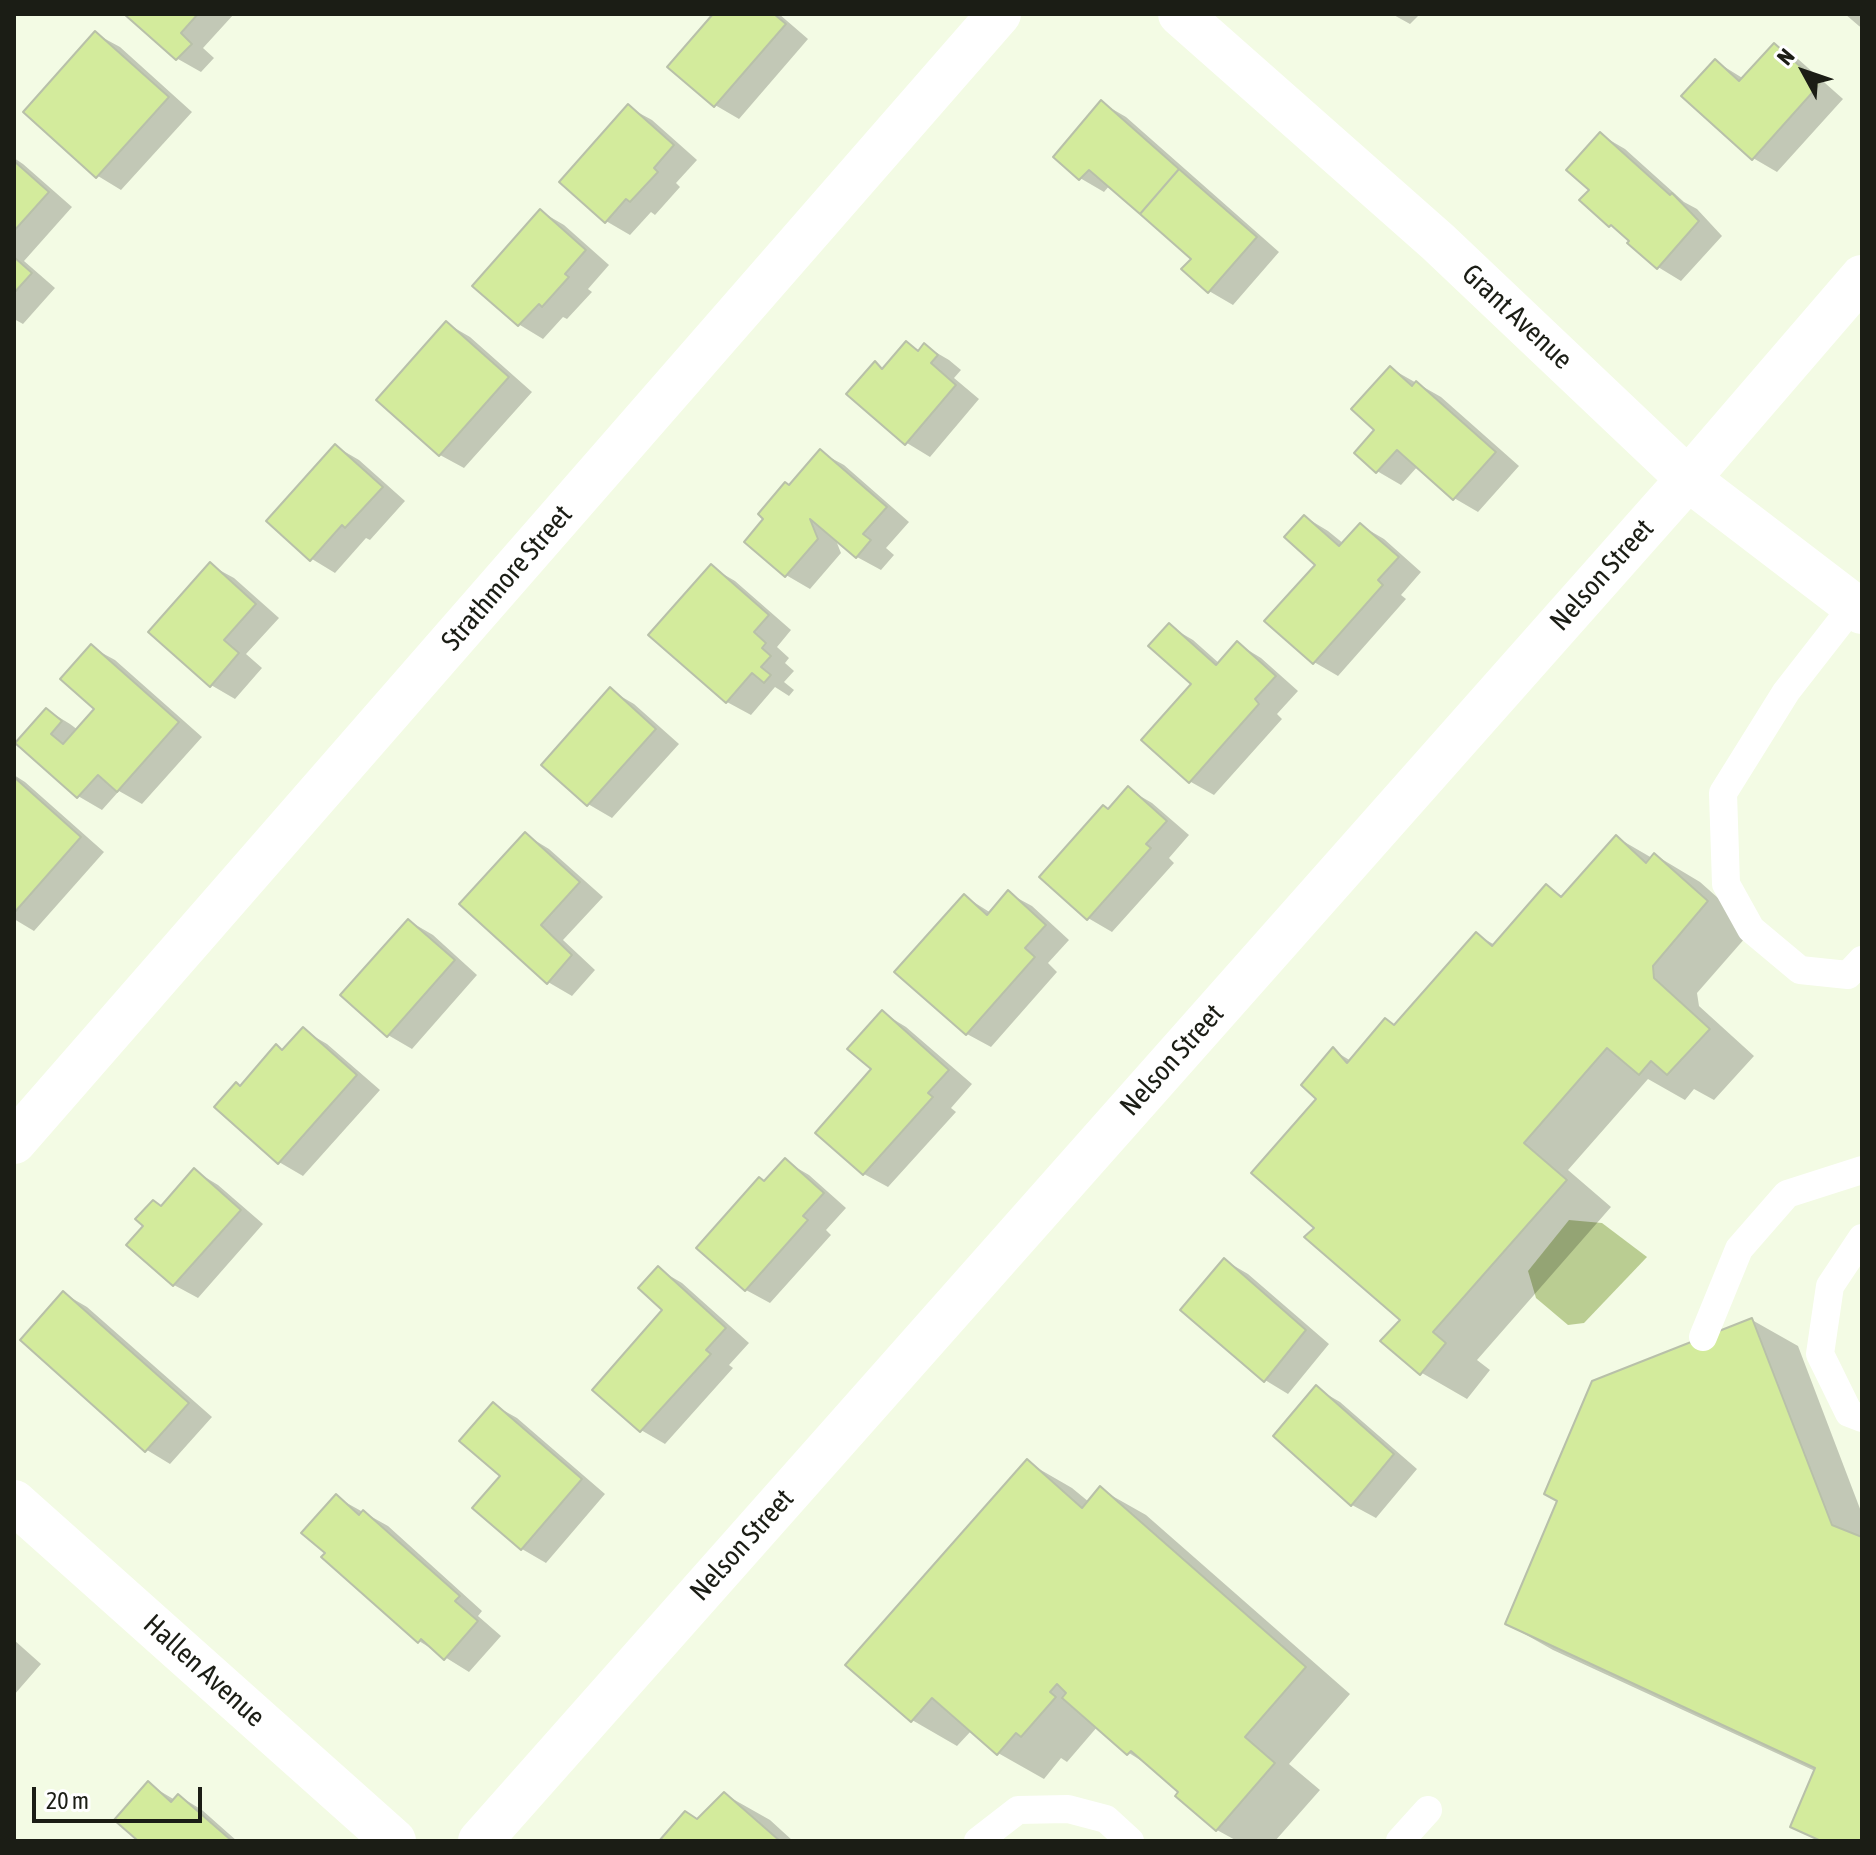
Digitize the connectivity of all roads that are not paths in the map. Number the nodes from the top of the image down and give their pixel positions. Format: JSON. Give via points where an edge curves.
{"nodes":[{"id":1,"x":999,"y":14,"type":"edge"},
{"id":2,"x":1180,"y":14,"type":"edge"},
{"id":3,"x":1862,"y":277,"type":"edge"},
{"id":4,"x":1688,"y":479,"type":"junction"},
{"id":5,"x":1858,"y":609,"type":"edge"},
{"id":6,"x":1862,"y":960,"type":"edge"},
{"id":7,"x":14,"y":1142,"type":"edge"},
{"id":8,"x":1862,"y":1170,"type":"edge"},
{"id":9,"x":1862,"y":1238,"type":"edge"},
{"id":10,"x":1703,"y":1337,"type":"dead end"},
{"id":11,"x":1862,"y":1418,"type":"edge"},
{"id":12,"x":14,"y":1502,"type":"edge"},
{"id":13,"x":1428,"y":1810,"type":"dead end"},
{"id":14,"x":394,"y":1841,"type":"edge"},
{"id":15,"x":480,"y":1841,"type":"edge"},
{"id":16,"x":978,"y":1841,"type":"edge"},
{"id":17,"x":1130,"y":1841,"type":"edge"},
{"id":18,"x":1400,"y":1841,"type":"edge"}],
"edges":[{"from":1,"to":7,"type":"street","name":"Strathmore Street"},
{"from":2,"to":4,"type":"street","name":"Grant Avenue","via":[[1438,242]]},
{"from":3,"to":4,"type":"street","name":"Nelson Street"},
{"from":4,"to":5,"type":"street","name":"Grant Avenue"},
{"from":4,"to":15,"type":"street","name":"Nelson Street"},
{"from":5,"to":6,"type":"lane","via":[[1786,692],[1723,793],[1726,884],[1751,929],[1800,970],[1848,975]]},
{"from":8,"to":10,"type":"lane","via":[[1787,1194],[1739,1249]]},
{"from":9,"to":11,"type":"lane","via":[[1830,1286],[1820,1354],[1849,1413]]},
{"from":12,"to":14,"type":"street","name":"Hallen Avenue"},
{"from":13,"to":18,"type":"lane"},
{"from":16,"to":17,"type":"lane","via":[[1018,1810],[1068,1809],[1106,1819]]}]}
